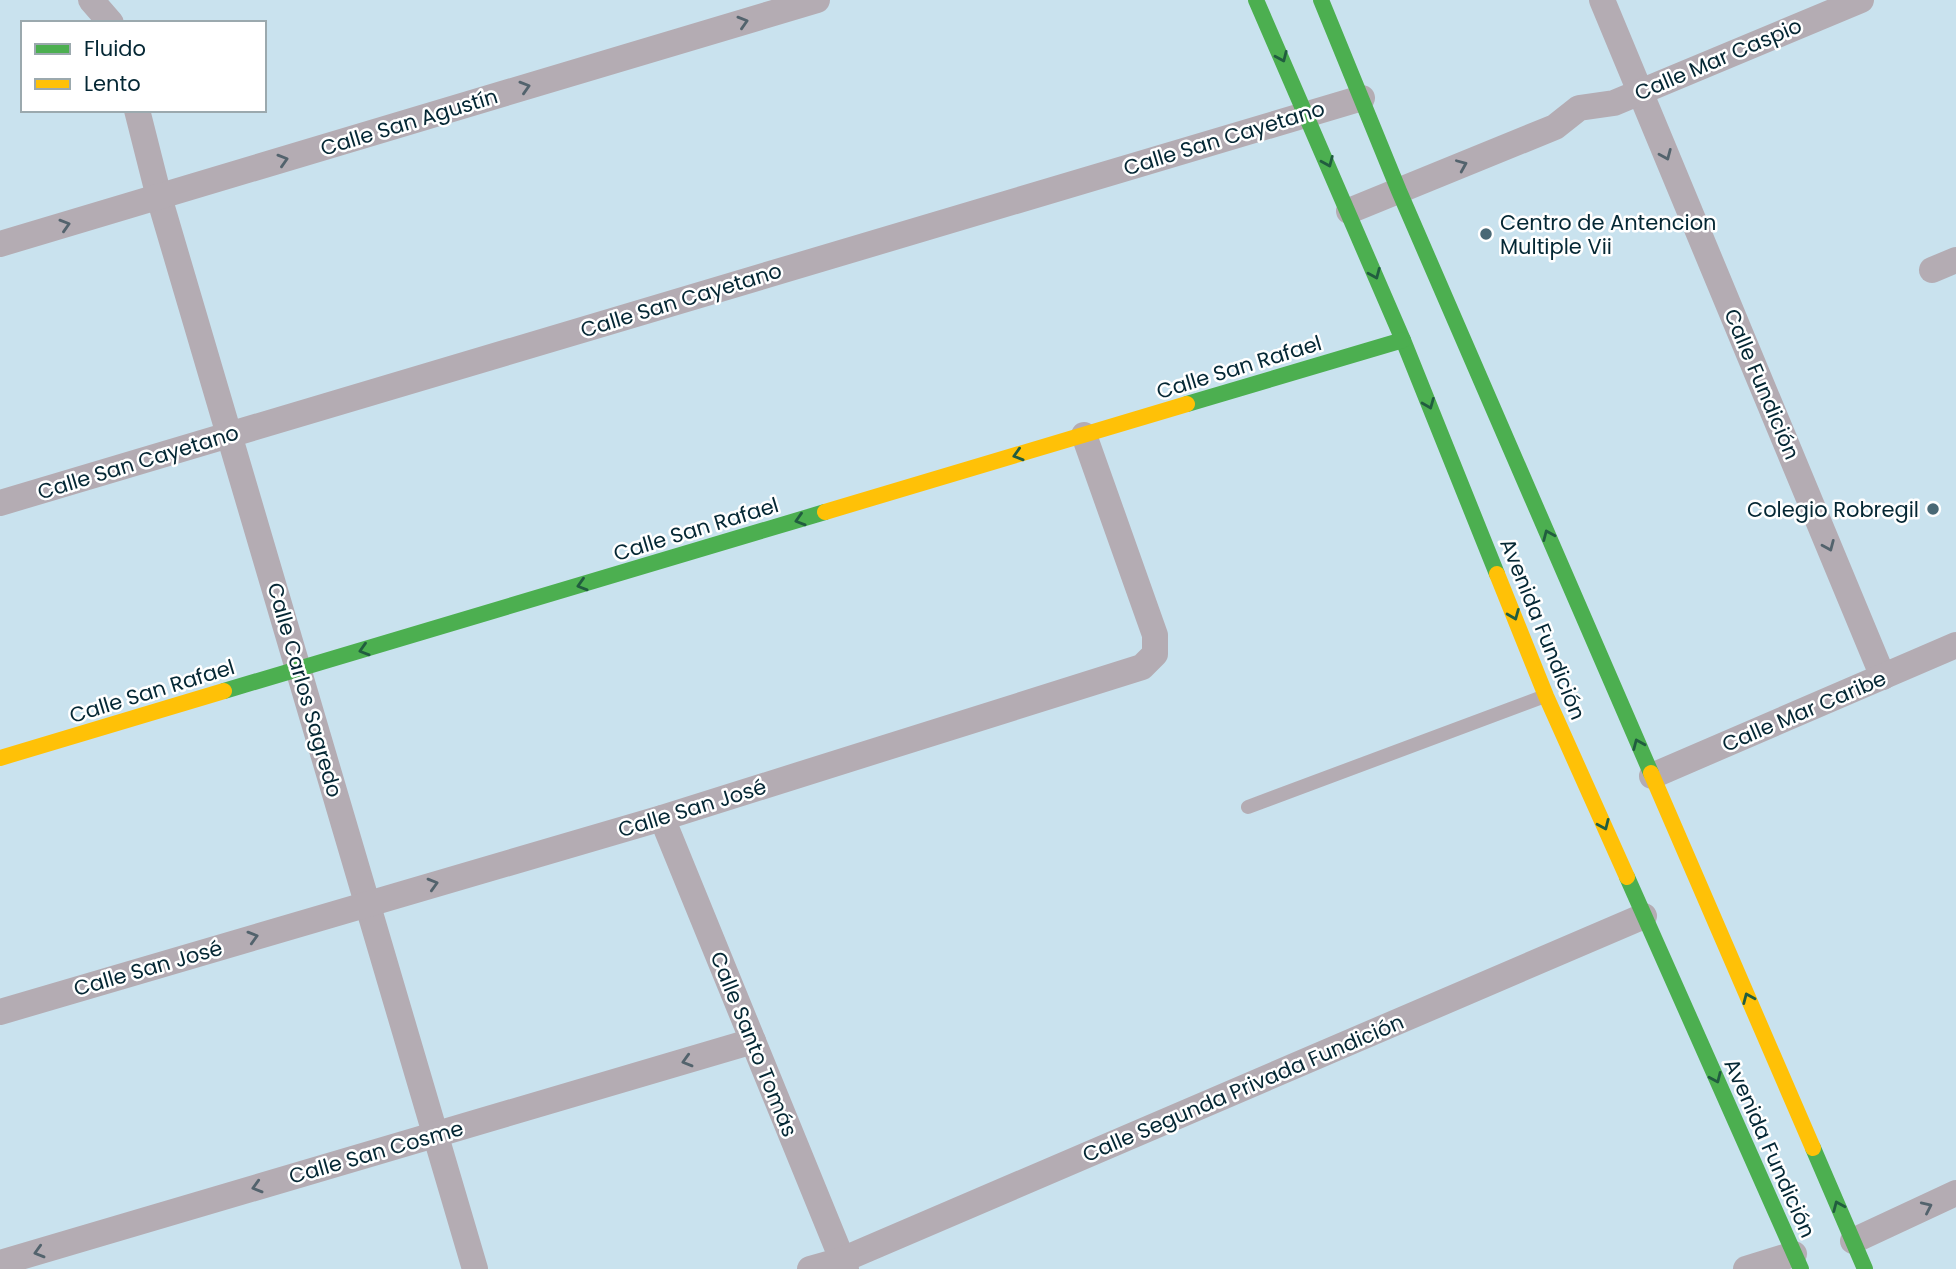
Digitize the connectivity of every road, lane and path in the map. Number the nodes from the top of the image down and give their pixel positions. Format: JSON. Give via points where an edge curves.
{"nodes":[{"id":1,"x":92,"y":0,"type":"edge"},
{"id":2,"x":115,"y":0,"type":"edge"},
{"id":3,"x":817,"y":0,"type":"edge"},
{"id":4,"x":1256,"y":0,"type":"edge"},
{"id":5,"x":1321,"y":0,"type":"edge"},
{"id":6,"x":1602,"y":0,"type":"edge"},
{"id":7,"x":1861,"y":0,"type":"edge"},
{"id":8,"x":109,"y":21,"type":"edge"},
{"id":9,"x":117,"y":21,"type":"edge"},
{"id":10,"x":1640,"y":92,"type":"junction"},
{"id":11,"x":1362,"y":97,"type":"junction"},
{"id":12,"x":138,"y":112,"type":"edge"},
{"id":13,"x":1308,"y":113,"type":"junction"},
{"id":14,"x":1399,"y":191,"type":"junction"},
{"id":15,"x":159,"y":197,"type":"junction"},
{"id":16,"x":1349,"y":211,"type":"junction"},
{"id":17,"x":0,"y":244,"type":"edge"},
{"id":18,"x":1956,"y":260,"type":"edge"},
{"id":19,"x":1932,"y":270,"type":"dead end"},
{"id":20,"x":1403,"y":340,"type":"junction"},
{"id":21,"x":229,"y":435,"type":"junction"},
{"id":22,"x":1084,"y":435,"type":"junction"},
{"id":23,"x":0,"y":503,"type":"edge"},
{"id":24,"x":1956,"y":645,"type":"edge"},
{"id":25,"x":299,"y":670,"type":"junction"},
{"id":26,"x":1883,"y":677,"type":"junction"},
{"id":27,"x":1546,"y":696,"type":"junction"},
{"id":28,"x":0,"y":758,"type":"edge"},
{"id":29,"x":1652,"y":776,"type":"junction"},
{"id":30,"x":1248,"y":807,"type":"dead end"},
{"id":31,"x":662,"y":818,"type":"junction"},
{"id":32,"x":368,"y":903,"type":"junction"},
{"id":33,"x":1644,"y":916,"type":"junction"},
{"id":34,"x":0,"y":1012,"type":"edge"},
{"id":35,"x":753,"y":1041,"type":"junction"},
{"id":36,"x":436,"y":1135,"type":"junction"},
{"id":37,"x":1956,"y":1193,"type":"edge"},
{"id":38,"x":1853,"y":1241,"type":"junction"},
{"id":39,"x":1798,"y":1262,"type":"edge"},
{"id":40,"x":0,"y":1263,"type":"edge"},
{"id":41,"x":844,"y":1264,"type":"edge"},
{"id":42,"x":475,"y":1269,"type":"edge"},
{"id":43,"x":810,"y":1269,"type":"edge"},
{"id":44,"x":1746,"y":1269,"type":"edge"},
{"id":45,"x":1866,"y":1269,"type":"edge"}],
"edges":[{"from":1,"to":8,"type":"street"},
{"from":2,"to":9,"type":"street"},
{"from":15,"to":3,"type":"street","name":"Calle San Agustín","one_way":true},
{"from":4,"to":13,"type":"street","name":"Avenida Fundición","one_way":true},
{"from":5,"to":11,"type":"street","name":"Avenida Fundición"},
{"from":6,"to":10,"type":"street","name":"Calle Fundición"},
{"from":7,"to":10,"type":"street","name":"Calle Mar Caspio"},
{"from":14,"to":10,"type":"street","name":"Calle Mar Caspio","one_way":true,"via":[[1555,127],[1579,108],[1614,103]]},
{"from":10,"to":26,"type":"street","name":"Calle Fundición","one_way":true},
{"from":11,"to":13,"type":"street","name":"Calle San Cayetano"},
{"from":11,"to":14,"type":"street","name":"Avenida Fundición"},
{"from":12,"to":15,"type":"street","name":"Calle Carlos Sagredo"},
{"from":13,"to":16,"type":"street","name":"Avenida Fundición","one_way":true},
{"from":13,"to":21,"type":"street","name":"Calle San Cayetano"},
{"from":14,"to":16,"type":"street","name":"Calle Mar Caspio"},
{"from":29,"to":14,"type":"street","name":"Avenida Fundición","one_way":true},
{"from":17,"to":15,"type":"street","name":"Calle San Agustín","one_way":true},
{"from":15,"to":21,"type":"street","name":"Calle Carlos Sagredo"},
{"from":16,"to":20,"type":"street","name":"Avenida Fundición","one_way":true},
{"from":18,"to":19,"type":"street"},
{"from":20,"to":22,"type":"street","name":"Calle San Rafael"},
{"from":20,"to":27,"type":"street","name":"Avenida Fundición","one_way":true},
{"from":21,"to":23,"type":"street","name":"Calle San Cayetano"},
{"from":21,"to":25,"type":"street","name":"Calle Carlos Sagredo"},
{"from":22,"to":25,"type":"street","name":"Calle San Rafael","one_way":true},
{"from":22,"to":31,"type":"street","name":"Calle San José","via":[[1155,635],[1155,654],[1142,667]]},
{"from":24,"to":26,"type":"street","name":"Calle Mar Caribe"},
{"from":25,"to":28,"type":"street","name":"Calle San Rafael"},
{"from":25,"to":32,"type":"street","name":"Calle Carlos Sagredo"},
{"from":26,"to":29,"type":"street","name":"Calle Mar Caribe"},
{"from":27,"to":30,"type":"lane"},
{"from":27,"to":33,"type":"street","name":"Avenida Fundición","one_way":true},
{"from":38,"to":29,"type":"street","name":"Avenida Fundición","one_way":true},
{"from":32,"to":31,"type":"street","name":"Calle San José","one_way":true},
{"from":31,"to":35,"type":"street","name":"Calle Santo Tomás"},
{"from":34,"to":32,"type":"street","name":"Calle San José","one_way":true},
{"from":32,"to":36,"type":"street","name":"Calle Carlos Sagredo"},
{"from":33,"to":39,"type":"street","name":"Avenida Fundición","one_way":true},
{"from":33,"to":41,"type":"street","name":"Calle Segunda Privada Fundición"},
{"from":35,"to":36,"type":"street","name":"Calle San Cosme","one_way":true},
{"from":35,"to":41,"type":"street","name":"Calle Santo Tomás"},
{"from":36,"to":40,"type":"street","name":"Calle San Cosme","one_way":true},
{"from":36,"to":42,"type":"street","name":"Calle Carlos Sagredo"},
{"from":38,"to":37,"type":"street","one_way":true},
{"from":38,"to":45,"type":"street","name":"Avenida Fundición"},
{"from":39,"to":44,"type":"street"},
{"from":41,"to":43,"type":"street","name":"Calle Segunda Privada Fundición"}]}
